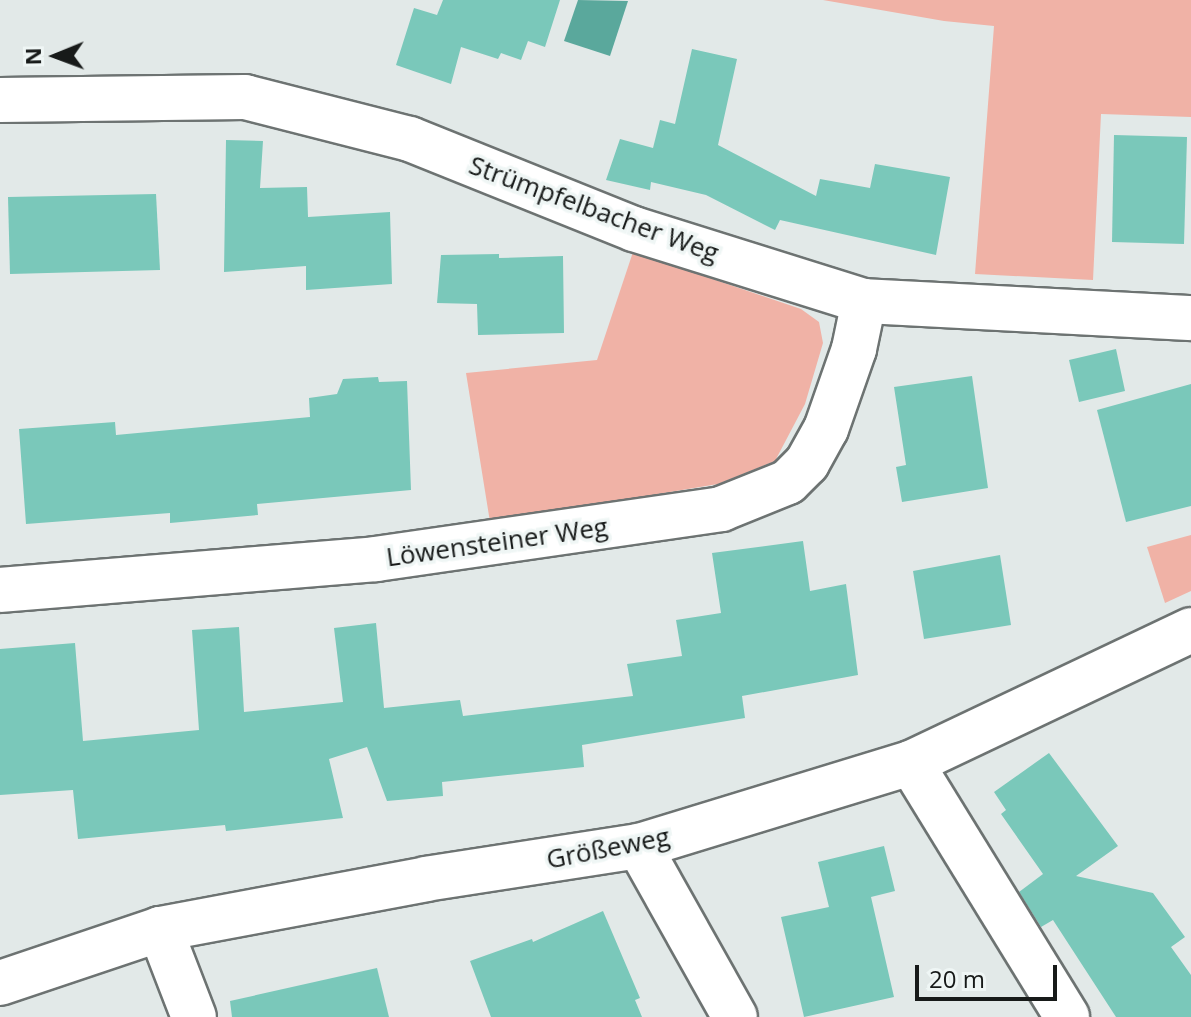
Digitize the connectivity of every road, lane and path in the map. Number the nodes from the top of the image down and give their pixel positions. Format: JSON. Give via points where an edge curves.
{"nodes":[{"id":1,"x":0,"y":100,"type":"edge"},
{"id":2,"x":864,"y":301,"type":"junction"},
{"id":3,"x":1191,"y":318,"type":"edge"},
{"id":4,"x":0,"y":590,"type":"edge"},
{"id":5,"x":1191,"y":630,"type":"edge"},
{"id":6,"x":911,"y":763,"type":"junction"},
{"id":7,"x":639,"y":846,"type":"junction"},
{"id":8,"x":160,"y":929,"type":"junction"},
{"id":9,"x":0,"y":983,"type":"edge"},
{"id":10,"x":194,"y":1017,"type":"edge"},
{"id":11,"x":735,"y":1017,"type":"edge"},
{"id":12,"x":1067,"y":1017,"type":"edge"}],
"edges":[{"from":1,"to":2,"type":"street","name":"Strümpfelbacher Weg","via":[[245,97],[410,139],[634,229]]},
{"from":2,"to":3,"type":"street","name":"Strümpfelbacher Weg"},
{"from":2,"to":4,"type":"street","name":"Löwensteiner Weg","via":[[836,402],[807,463],[788,482],[721,509],[376,559]]},
{"from":5,"to":6,"type":"street","name":"Größeweg"},
{"from":6,"to":7,"type":"street","name":"Größeweg"},
{"from":6,"to":12,"type":"street"},
{"from":7,"to":8,"type":"street","name":"Größeweg"},
{"from":7,"to":11,"type":"street"},
{"from":8,"to":9,"type":"street","name":"Größeweg"},
{"from":8,"to":10,"type":"street"}]}
